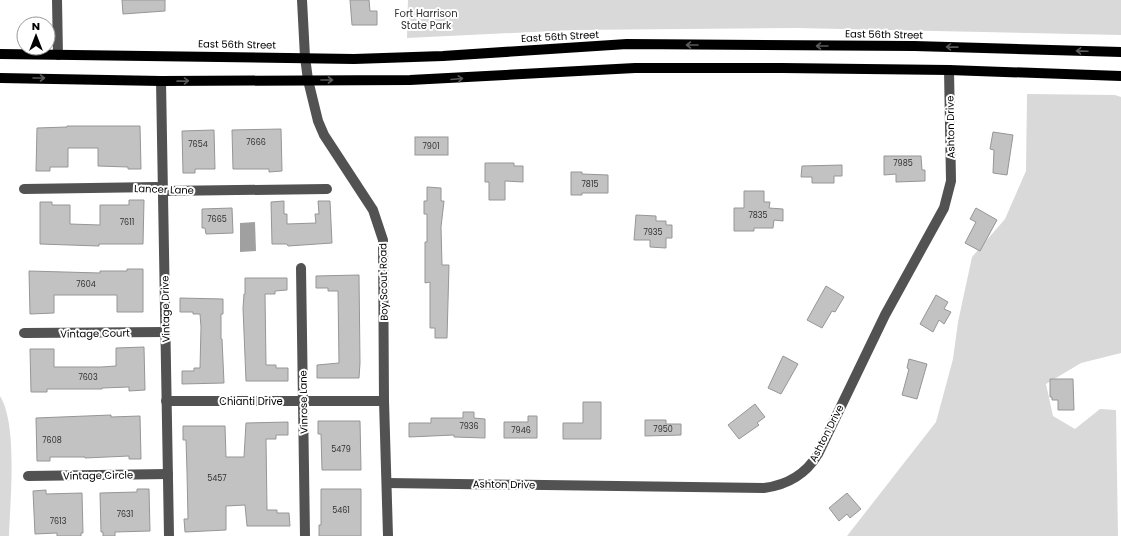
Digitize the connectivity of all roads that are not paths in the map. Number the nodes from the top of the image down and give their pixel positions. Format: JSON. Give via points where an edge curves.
{"nodes":[{"id":1,"x":57,"y":0,"type":"edge"},
{"id":2,"x":302,"y":0,"type":"edge"},
{"id":3,"x":1121,"y":52,"type":"edge"},
{"id":4,"x":0,"y":54,"type":"edge"},
{"id":5,"x":58,"y":55,"type":"junction"},
{"id":6,"x":305,"y":57,"type":"junction"},
{"id":7,"x":949,"y":70,"type":"junction"},
{"id":8,"x":1121,"y":76,"type":"edge"},
{"id":9,"x":0,"y":78,"type":"edge"},
{"id":10,"x":308,"y":80,"type":"junction"},
{"id":11,"x":162,"y":82,"type":"junction"},
{"id":12,"x":24,"y":188,"type":"dead end"},
{"id":13,"x":327,"y":189,"type":"dead end"},
{"id":14,"x":163,"y":190,"type":"junction"},
{"id":15,"x":301,"y":268,"type":"dead end"},
{"id":16,"x":166,"y":332,"type":"junction"},
{"id":17,"x":24,"y":333,"type":"dead end"},
{"id":18,"x":166,"y":401,"type":"junction"},
{"id":19,"x":303,"y":401,"type":"junction"},
{"id":20,"x":384,"y":401,"type":"junction"},
{"id":21,"x":168,"y":474,"type":"junction"},
{"id":22,"x":28,"y":476,"type":"dead end"},
{"id":23,"x":387,"y":483,"type":"junction"},
{"id":24,"x":169,"y":536,"type":"edge"},
{"id":25,"x":305,"y":536,"type":"edge"},
{"id":26,"x":388,"y":536,"type":"edge"}],
"edges":[{"from":1,"to":5,"type":"street"},
{"from":2,"to":6,"type":"street","name":"Boy Scout Road"},
{"from":3,"to":6,"type":"main road","name":"East 56th Street","one_way":true,"via":[[914,46],[627,44],[443,56],[354,59]]},
{"from":4,"to":5,"type":"main road","name":"East 56th Street"},
{"from":5,"to":6,"type":"main road","name":"East 56th Street"},
{"from":6,"to":10,"type":"street","name":"Boy Scout Road"},
{"from":7,"to":8,"type":"main road"},
{"from":10,"to":7,"type":"main road","one_way":true,"via":[[449,80],[634,68]]},
{"from":7,"to":23,"type":"street","name":"Ashton Drive","via":[[950,180],[944,208],[874,336],[818,454],[798,476],[764,488]]},
{"from":9,"to":11,"type":"main road","one_way":true},
{"from":11,"to":10,"type":"main road","one_way":true},
{"from":10,"to":20,"type":"street","name":"Boy Scout Road","via":[[324,135],[373,210],[381,231],[384,256]]},
{"from":11,"to":14,"type":"street","name":"Vintage Drive"},
{"from":12,"to":14,"type":"street","name":"Lancer Lane","via":[[157,187]]},
{"from":13,"to":14,"type":"street","name":"Lancer Lane"},
{"from":14,"to":16,"type":"street","name":"Vintage Drive"},
{"from":15,"to":19,"type":"street","name":"Vinrose Lane"},
{"from":16,"to":17,"type":"street","name":"Vintage Court"},
{"from":16,"to":18,"type":"street","name":"Vintage Drive"},
{"from":18,"to":19,"type":"street","name":"Chianti Drive"},
{"from":18,"to":21,"type":"street","name":"Vintage Drive"},
{"from":19,"to":20,"type":"street","name":"Chianti Drive"},
{"from":19,"to":25,"type":"street","name":"Vinrose Lane"},
{"from":20,"to":23,"type":"street","name":"Boy Scout Road"},
{"from":21,"to":22,"type":"street","name":"Vintage Circle"},
{"from":21,"to":24,"type":"street","name":"Vintage Drive"},
{"from":23,"to":26,"type":"street","name":"Boy Scout Road"}]}
